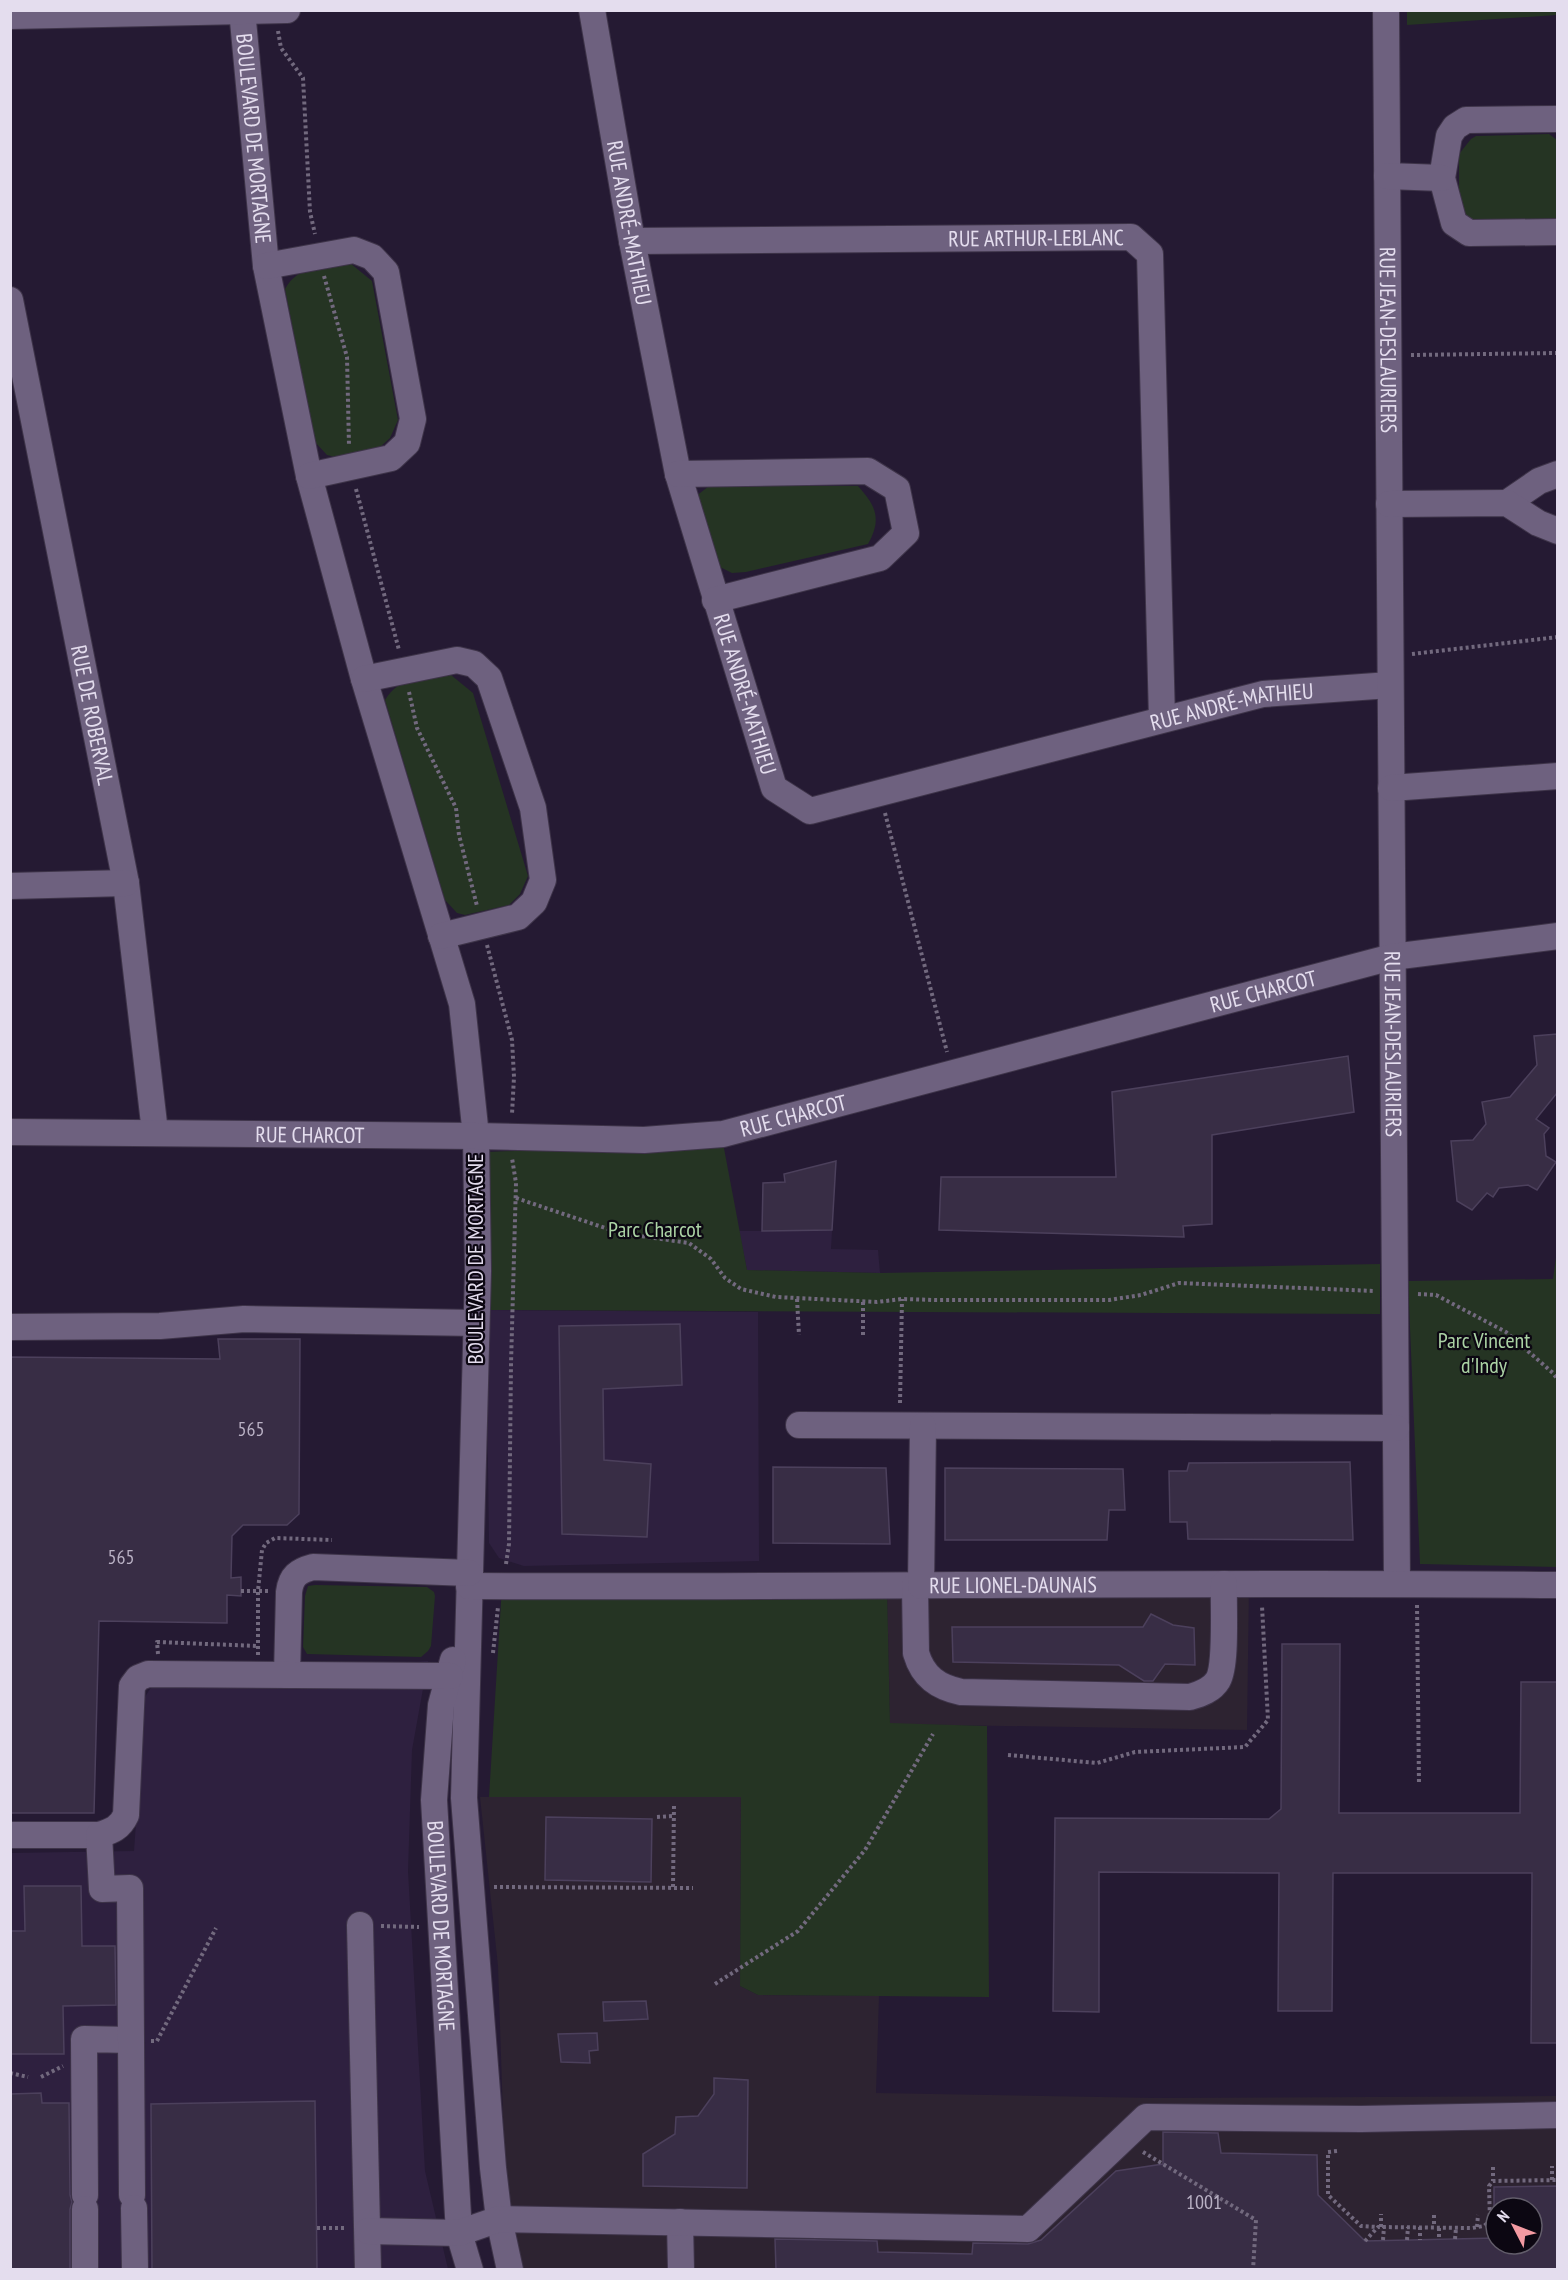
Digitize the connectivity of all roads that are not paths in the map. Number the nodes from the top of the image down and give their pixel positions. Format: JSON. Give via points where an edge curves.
{"nodes":[{"id":1,"x":287,"y":10,"type":"edge"},
{"id":2,"x":592,"y":10,"type":"edge"},
{"id":3,"x":1386,"y":10,"type":"edge"},
{"id":4,"x":242,"y":11,"type":"edge"},
{"id":5,"x":10,"y":16,"type":"edge"},
{"id":6,"x":1557,"y":119,"type":"edge"},
{"id":7,"x":1387,"y":176,"type":"junction"},
{"id":8,"x":1442,"y":178,"type":"junction"},
{"id":9,"x":1557,"y":232,"type":"edge"},
{"id":10,"x":632,"y":241,"type":"junction"},
{"id":11,"x":266,"y":267,"type":"junction"},
{"id":12,"x":10,"y":300,"type":"edge"},
{"id":13,"x":678,"y":474,"type":"junction"},
{"id":14,"x":1557,"y":474,"type":"edge"},
{"id":15,"x":309,"y":476,"type":"junction"},
{"id":16,"x":1507,"y":503,"type":"junction"},
{"id":17,"x":1389,"y":504,"type":"junction"},
{"id":18,"x":1557,"y":531,"type":"edge"},
{"id":19,"x":715,"y":600,"type":"junction"},
{"id":20,"x":364,"y":680,"type":"junction"},
{"id":21,"x":1390,"y":686,"type":"junction"},
{"id":22,"x":1162,"y":718,"type":"junction"},
{"id":23,"x":1557,"y":777,"type":"edge"},
{"id":24,"x":1391,"y":788,"type":"junction"},
{"id":25,"x":126,"y":883,"type":"junction"},
{"id":26,"x":10,"y":885,"type":"edge"},
{"id":27,"x":441,"y":936,"type":"junction"},
{"id":28,"x":1557,"y":936,"type":"edge"},
{"id":29,"x":1392,"y":957,"type":"junction"},
{"id":30,"x":10,"y":1131,"type":"edge"},
{"id":31,"x":154,"y":1132,"type":"junction"},
{"id":32,"x":476,"y":1136,"type":"junction"},
{"id":33,"x":476,"y":1323,"type":"junction"},
{"id":34,"x":10,"y":1327,"type":"edge"},
{"id":35,"x":798,"y":1425,"type":"dead end"},
{"id":36,"x":911,"y":1426,"type":"junction"},
{"id":37,"x":1396,"y":1428,"type":"junction"},
{"id":38,"x":469,"y":1579,"type":"junction"},
{"id":39,"x":1407,"y":1583,"type":"junction"},
{"id":40,"x":1224,"y":1584,"type":"junction"},
{"id":41,"x":1557,"y":1585,"type":"edge"},
{"id":42,"x":918,"y":1586,"type":"junction"},
{"id":43,"x":287,"y":1675,"type":"junction"},
{"id":44,"x":450,"y":1676,"type":"junction"},
{"id":45,"x":10,"y":1835,"type":"edge"},
{"id":46,"x":99,"y":1835,"type":"junction"},
{"id":47,"x":360,"y":1926,"type":"road end"},
{"id":48,"x":131,"y":2040,"type":"junction"},
{"id":49,"x":1557,"y":2115,"type":"edge"},
{"id":50,"x":499,"y":2219,"type":"junction"},
{"id":51,"x":680,"y":2222,"type":"junction"},
{"id":52,"x":368,"y":2231,"type":"junction"},
{"id":53,"x":459,"y":2233,"type":"junction"},
{"id":54,"x":85,"y":2270,"type":"edge"},
{"id":55,"x":135,"y":2270,"type":"edge"},
{"id":56,"x":368,"y":2270,"type":"edge"},
{"id":57,"x":470,"y":2270,"type":"edge"},
{"id":58,"x":510,"y":2270,"type":"edge"},
{"id":59,"x":681,"y":2270,"type":"edge"}],
"edges":[{"from":1,"to":4,"type":"street"},
{"from":2,"to":10,"type":"street","name":"RUE ANDRÉ-MATHIEU"},
{"from":3,"to":7,"type":"street","name":"RUE JEAN-DESLAURIERS"},
{"from":4,"to":5,"type":"street"},
{"from":4,"to":11,"type":"street","name":"BOULEVARD DE MORTAGNE"},
{"from":6,"to":8,"type":"street","via":[[1466,120],[1449,136]]},
{"from":7,"to":8,"type":"street"},
{"from":7,"to":17,"type":"street","name":"RUE JEAN-DESLAURIERS"},
{"from":8,"to":9,"type":"street","via":[[1454,223],[1469,233]]},
{"from":10,"to":13,"type":"street","name":"RUE ANDRÉ-MATHIEU"},
{"from":10,"to":22,"type":"street","name":"RUE ARTHUR-LEBLANC","via":[[1131,237],[1150,254]]},
{"from":11,"to":15,"type":"street","name":"BOULEVARD DE MORTAGNE"},
{"from":11,"to":15,"type":"street","name":"BOULEVARD DE MORTAGNE","via":[[354,250],[372,257],[386,272],[413,419],[407,443],[391,458]]},
{"from":12,"to":25,"type":"street","name":"RUE DE ROBERVAL"},
{"from":13,"to":19,"type":"street","name":"RUE ANDRÉ-MATHIEU"},
{"from":13,"to":19,"type":"street","via":[[868,471],[897,489],[906,533],[880,558]]},
{"from":14,"to":16,"type":"street"},
{"from":15,"to":20,"type":"street","name":"BOULEVARD DE MORTAGNE"},
{"from":16,"to":17,"type":"street"},
{"from":16,"to":18,"type":"street"},
{"from":17,"to":21,"type":"street","name":"RUE JEAN-DESLAURIERS"},
{"from":19,"to":22,"type":"street","name":"RUE ANDRÉ-MATHIEU","via":[[774,788],[810,811]]},
{"from":20,"to":27,"type":"street","name":"BOULEVARD DE MORTAGNE"},
{"from":20,"to":27,"type":"street","via":[[457,660],[474,664],[489,678],[533,808],[543,880],[534,902],[518,917]]},
{"from":21,"to":22,"type":"street","name":"RUE ANDRÉ-MATHIEU","via":[[1263,694]]},
{"from":21,"to":24,"type":"street","name":"RUE JEAN-DESLAURIERS"},
{"from":23,"to":24,"type":"street"},
{"from":24,"to":29,"type":"street","name":"RUE JEAN-DESLAURIERS"},
{"from":25,"to":26,"type":"street"},
{"from":25,"to":31,"type":"street","name":"RUE DE ROBERVAL"},
{"from":27,"to":32,"type":"street","name":"BOULEVARD DE MORTAGNE","via":[[462,1004]]},
{"from":28,"to":29,"type":"street","name":"RUE CHARCOT"},
{"from":29,"to":32,"type":"street","name":"RUE CHARCOT","via":[[723,1134],[644,1140]]},
{"from":29,"to":37,"type":"street","name":"RUE JEAN-DESLAURIERS"},
{"from":30,"to":31,"type":"street","name":"RUE CHARCOT"},
{"from":31,"to":32,"type":"street","name":"RUE CHARCOT"},
{"from":32,"to":33,"type":"street","name":"BOULEVARD DE MORTAGNE"},
{"from":33,"to":34,"type":"street","via":[[244,1319],[159,1326]]},
{"from":33,"to":38,"type":"street","name":"BOULEVARD DE MORTAGNE"},
{"from":35,"to":36,"type":"street"},
{"from":36,"to":37,"type":"street"},
{"from":36,"to":42,"type":"street"},
{"from":37,"to":39,"type":"street","name":"RUE JEAN-DESLAURIERS"},
{"from":38,"to":42,"type":"street","name":"RUE LIONEL-DAUNAIS"},
{"from":38,"to":43,"type":"street","name":"RUE LIONEL-DAUNAIS","via":[[313,1567],[302,1570],[295,1575],[289,1592]]},
{"from":38,"to":44,"type":"street","name":"BOULEVARD DE MORTAGNE"},
{"from":38,"to":50,"type":"street","name":"BOULEVARD DE MORTAGNE","via":[[464,1798],[487,1898]]},
{"from":39,"to":40,"type":"street","name":"RUE LIONEL-DAUNAIS"},
{"from":39,"to":41,"type":"street","name":"RUE LIONEL-DAUNAIS"},
{"from":40,"to":42,"type":"street","name":"RUE LIONEL-DAUNAIS"},
{"from":40,"to":42,"type":"street","via":[[1219,1678],[1204,1693],[1190,1697],[947,1689],[934,1682],[919,1664]]},
{"from":43,"to":44,"type":"street"},
{"from":43,"to":46,"type":"street","via":[[148,1674],[138,1678],[132,1686],[130,1702],[126,1815],[114,1830]]},
{"from":44,"to":53,"type":"street","name":"BOULEVARD DE MORTAGNE","via":[[441,1705],[434,1800]]},
{"from":45,"to":46,"type":"street"},
{"from":46,"to":48,"type":"street","via":[[102,1889],[130,1888]]},
{"from":47,"to":52,"type":"street"},
{"from":48,"to":54,"type":"street","via":[[84,2039]]},
{"from":48,"to":55,"type":"street"},
{"from":49,"to":51,"type":"street","via":[[1146,2116],[1028,2229]]},
{"from":50,"to":51,"type":"street"},
{"from":50,"to":53,"type":"street"},
{"from":50,"to":58,"type":"street","name":"BOULEVARD DE MORTAGNE"},
{"from":51,"to":59,"type":"street"},
{"from":52,"to":53,"type":"street"},
{"from":52,"to":56,"type":"street"},
{"from":53,"to":57,"type":"street","name":"BOULEVARD DE MORTAGNE"}]}
